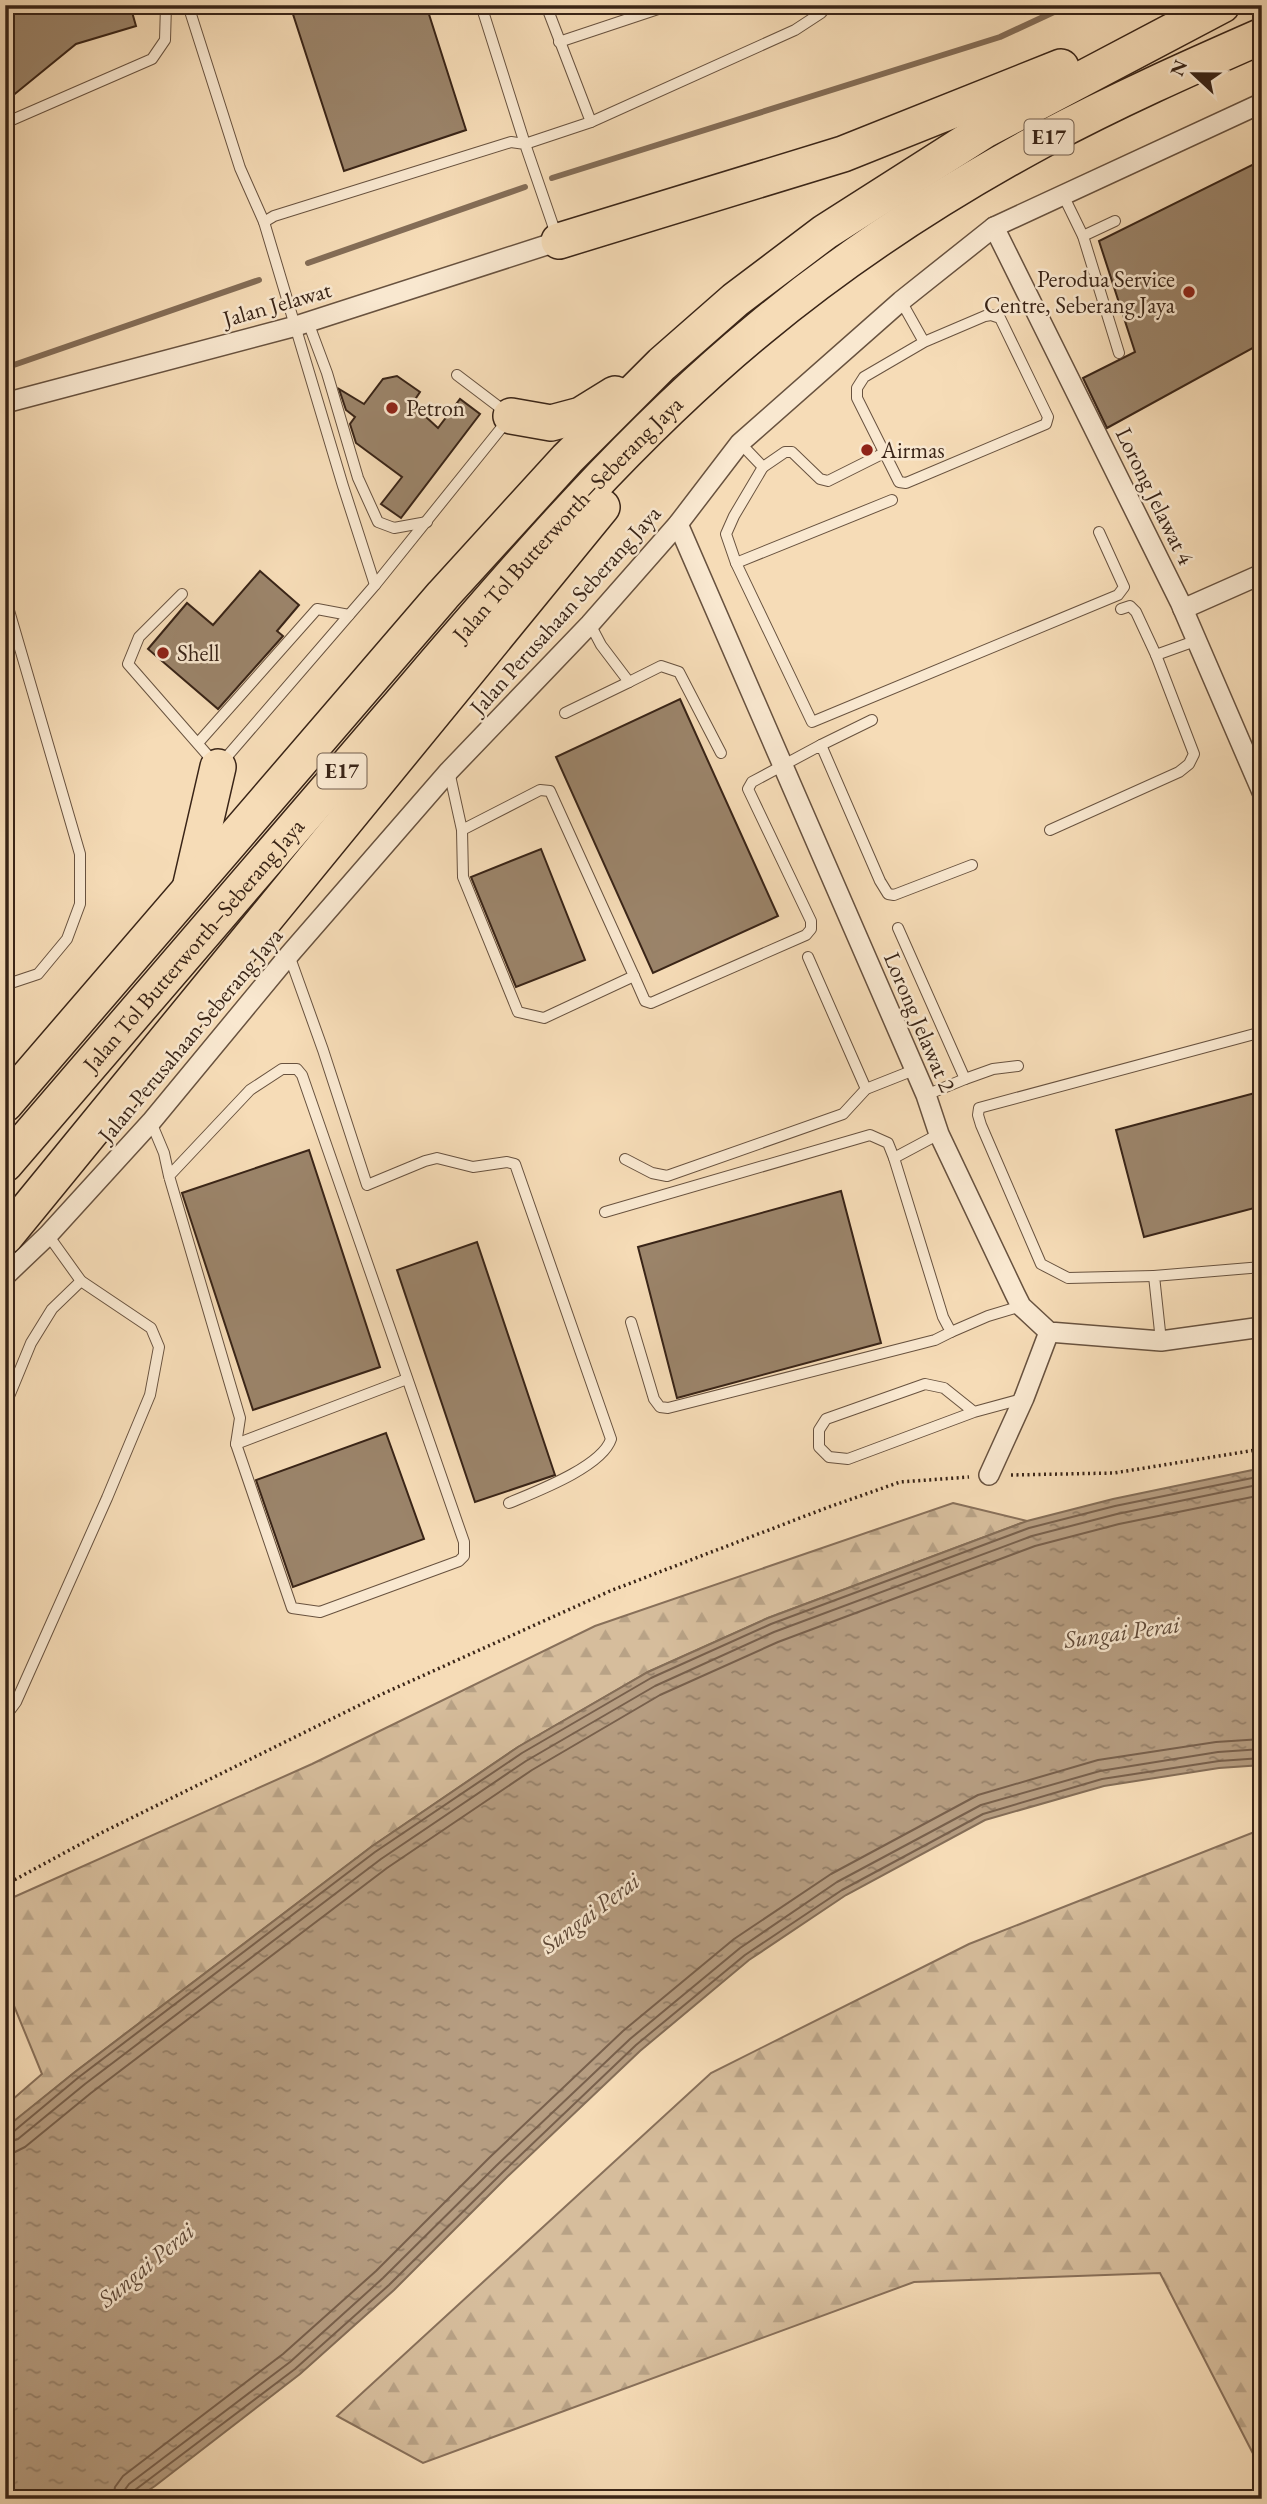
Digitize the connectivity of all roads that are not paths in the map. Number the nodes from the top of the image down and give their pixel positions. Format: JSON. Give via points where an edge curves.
{"nodes":[{"id":1,"x":166,"y":5,"type":"edge"},
{"id":2,"x":188,"y":5,"type":"edge"},
{"id":3,"x":481,"y":5,"type":"edge"},
{"id":4,"x":546,"y":5,"type":"edge"},
{"id":5,"x":670,"y":5,"type":"edge"},
{"id":6,"x":828,"y":5,"type":"edge"},
{"id":7,"x":1222,"y":5,"type":"edge"},
{"id":8,"x":1191,"y":20,"type":"junction"},
{"id":9,"x":1262,"y":36,"type":"edge"},
{"id":10,"x":559,"y":42,"type":"junction"},
{"id":11,"x":1262,"y":103,"type":"edge"},
{"id":12,"x":5,"y":122,"type":"edge"},
{"id":13,"x":591,"y":122,"type":"junction"},
{"id":14,"x":525,"y":144,"type":"junction"},
{"id":15,"x":1063,"y":195,"type":"junction"},
{"id":16,"x":1115,"y":221,"type":"dead end"},
{"id":17,"x":264,"y":222,"type":"junction"},
{"id":18,"x":994,"y":227,"type":"junction"},
{"id":19,"x":1083,"y":236,"type":"junction"},
{"id":20,"x":559,"y":242,"type":"junction"},
{"id":21,"x":901,"y":301,"type":"junction"},
{"id":22,"x":302,"y":324,"type":"junction"},
{"id":23,"x":924,"y":342,"type":"junction"},
{"id":24,"x":1119,"y":353,"type":"dead end"},
{"id":25,"x":662,"y":364,"type":"junction"},
{"id":26,"x":457,"y":375,"type":"dead end"},
{"id":27,"x":691,"y":389,"type":"junction"},
{"id":28,"x":5,"y":403,"type":"edge"},
{"id":29,"x":510,"y":416,"type":"junction"},
{"id":30,"x":740,"y":443,"type":"junction"},
{"id":31,"x":884,"y":453,"type":"junction"},
{"id":32,"x":763,"y":467,"type":"junction"},
{"id":33,"x":892,"y":500,"type":"dead end"},
{"id":34,"x":426,"y":522,"type":"junction"},
{"id":35,"x":678,"y":524,"type":"junction"},
{"id":36,"x":1099,"y":532,"type":"dead end"},
{"id":37,"x":736,"y":563,"type":"junction"},
{"id":38,"x":1262,"y":574,"type":"edge"},
{"id":39,"x":376,"y":585,"type":"junction"},
{"id":40,"x":182,"y":594,"type":"dead end"},
{"id":41,"x":5,"y":597,"type":"edge"},
{"id":42,"x":1183,"y":608,"type":"junction"},
{"id":43,"x":1121,"y":610,"type":"dead end"},
{"id":44,"x":349,"y":615,"type":"junction"},
{"id":45,"x":590,"y":624,"type":"junction"},
{"id":46,"x":1195,"y":641,"type":"junction"},
{"id":47,"x":1156,"y":655,"type":"junction"},
{"id":48,"x":629,"y":682,"type":"junction"},
{"id":49,"x":565,"y":713,"type":"dead end"},
{"id":50,"x":872,"y":720,"type":"dead end"},
{"id":51,"x":821,"y":745,"type":"junction"},
{"id":52,"x":721,"y":753,"type":"dead end"},
{"id":53,"x":208,"y":755,"type":"junction"},
{"id":54,"x":782,"y":765,"type":"junction"},
{"id":55,"x":449,"y":771,"type":"junction"},
{"id":56,"x":1262,"y":792,"type":"edge"},
{"id":57,"x":462,"y":830,"type":"junction"},
{"id":58,"x":1050,"y":830,"type":"dead end"},
{"id":59,"x":972,"y":865,"type":"dead end"},
{"id":60,"x":190,"y":887,"type":"junction"},
{"id":61,"x":898,"y":928,"type":"dead end"},
{"id":62,"x":289,"y":955,"type":"junction"},
{"id":63,"x":808,"y":957,"type":"dead end"},
{"id":64,"x":634,"y":976,"type":"junction"},
{"id":65,"x":5,"y":985,"type":"edge"},
{"id":66,"x":1262,"y":1032,"type":"edge"},
{"id":67,"x":1018,"y":1066,"type":"dead end"},
{"id":68,"x":914,"y":1070,"type":"junction"},
{"id":69,"x":965,"y":1079,"type":"junction"},
{"id":70,"x":866,"y":1089,"type":"junction"},
{"id":71,"x":926,"y":1095,"type":"junction"},
{"id":72,"x":5,"y":1104,"type":"edge"},
{"id":73,"x":151,"y":1122,"type":"junction"},
{"id":74,"x":939,"y":1134,"type":"junction"},
{"id":75,"x":894,"y":1158,"type":"junction"},
{"id":76,"x":625,"y":1159,"type":"dead end"},
{"id":77,"x":5,"y":1164,"type":"edge"},
{"id":78,"x":170,"y":1176,"type":"junction"},
{"id":79,"x":605,"y":1212,"type":"dead end"},
{"id":80,"x":48,"y":1235,"type":"junction"},
{"id":81,"x":5,"y":1237,"type":"edge"},
{"id":82,"x":1262,"y":1267,"type":"edge"},
{"id":83,"x":5,"y":1276,"type":"edge"},
{"id":84,"x":1154,"y":1276,"type":"junction"},
{"id":85,"x":81,"y":1281,"type":"junction"},
{"id":86,"x":1021,"y":1306,"type":"junction"},
{"id":87,"x":631,"y":1322,"type":"dead end"},
{"id":88,"x":1262,"y":1327,"type":"edge"},
{"id":89,"x":951,"y":1332,"type":"junction"},
{"id":90,"x":1049,"y":1332,"type":"junction"},
{"id":91,"x":1161,"y":1341,"type":"junction"},
{"id":92,"x":407,"y":1379,"type":"junction"},
{"id":93,"x":1024,"y":1398,"type":"junction"},
{"id":94,"x":5,"y":1406,"type":"edge"},
{"id":95,"x":974,"y":1412,"type":"junction"},
{"id":96,"x":236,"y":1444,"type":"junction"},
{"id":97,"x":989,"y":1475,"type":"road end"},
{"id":98,"x":509,"y":1503,"type":"dead end"},
{"id":99,"x":5,"y":1717,"type":"edge"}],
"edges":[{"from":1,"to":12,"type":"lane","via":[[165,40],[152,59]]},
{"from":2,"to":17,"type":"lane","via":[[240,168]]},
{"from":3,"to":14,"type":"lane"},
{"from":4,"to":10,"type":"lane"},
{"from":5,"to":10,"type":"lane"},
{"from":6,"to":13,"type":"lane","via":[[795,30]]},
{"from":7,"to":8,"type":"highway","name":"Jalan Tol Butterworth–Seberang Jaya","number":"E17"},
{"from":8,"to":20,"type":"highway","via":[[843,154]]},
{"from":8,"to":25,"type":"highway","name":"Jalan Tol Butterworth–Seberang Jaya","number":"E17","via":[[985,130],[825,232],[735,300]]},
{"from":9,"to":27,"type":"highway","name":"Jalan Tol Butterworth–Seberang Jaya","number":"E17","via":[[1044,139],[947,195],[848,260]]},
{"from":10,"to":13,"type":"lane"},
{"from":11,"to":15,"type":"street","name":"Jalan Perusahaan Seberang Jaya"},
{"from":13,"to":14,"type":"lane"},
{"from":14,"to":17,"type":"lane","via":[[511,142]]},
{"from":14,"to":20,"type":"lane"},
{"from":15,"to":18,"type":"street","name":"Jalan Perusahaan Seberang Jaya"},
{"from":15,"to":19,"type":"lane"},
{"from":16,"to":19,"type":"lane"},
{"from":17,"to":22,"type":"lane"},
{"from":18,"to":21,"type":"street","name":"Jalan Perusahaan Seberang Jaya"},
{"from":18,"to":42,"type":"street","name":"Lorong Jelawat 4"},
{"from":19,"to":24,"type":"lane"},
{"from":20,"to":22,"type":"street","name":"Jalan Jelawat"},
{"from":21,"to":23,"type":"lane"},
{"from":21,"to":30,"type":"street","name":"Jalan Perusahaan Seberang Jaya"},
{"from":22,"to":28,"type":"street","name":"Jalan Jelawat"},
{"from":22,"to":34,"type":"lane","via":[[327,373],[358,478],[378,522],[394,528]]},
{"from":22,"to":39,"type":"lane","via":[[343,486]]},
{"from":23,"to":31,"type":"lane","via":[[864,377],[857,388],[857,398]]},
{"from":23,"to":31,"type":"lane","via":[[985,316],[1000,318],[1048,417],[1046,424],[906,483],[899,482]]},
{"from":25,"to":29,"type":"highway","via":[[581,415],[551,424]]},
{"from":25,"to":60,"type":"highway","name":"Jalan Tol Butterworth–Seberang Jaya","number":"E17","via":[[451,586]]},
{"from":26,"to":29,"type":"lane"},
{"from":27,"to":77,"type":"highway","name":"Jalan Tol Butterworth–Seberang Jaya","number":"E17","via":[[597,482],[470,623]]},
{"from":27,"to":81,"type":"highway","via":[[579,538]]},
{"from":29,"to":34,"type":"lane"},
{"from":30,"to":32,"type":"lane"},
{"from":30,"to":35,"type":"street","name":"Jalan Perusahaan Seberang Jaya"},
{"from":31,"to":32,"type":"lane","via":[[828,481],[792,452]]},
{"from":32,"to":37,"type":"lane","via":[[726,534]]},
{"from":33,"to":37,"type":"lane"},
{"from":34,"to":39,"type":"lane"},
{"from":35,"to":45,"type":"street","name":"Jalan Perusahaan Seberang Jaya"},
{"from":35,"to":54,"type":"street","name":"Lorong Jelawat 2"},
{"from":36,"to":37,"type":"lane","via":[[1124,587],[1118,595],[812,722]]},
{"from":38,"to":42,"type":"street"},
{"from":39,"to":44,"type":"lane"},
{"from":40,"to":53,"type":"lane","via":[[139,637],[128,664]]},
{"from":41,"to":65,"type":"lane","via":[[80,855],[80,904],[67,939],[38,974]]},
{"from":42,"to":46,"type":"street","name":"Lorong Jelawat 4"},
{"from":43,"to":47,"type":"lane","via":[[1130,606],[1136,611]]},
{"from":44,"to":53,"type":"lane"},
{"from":44,"to":53,"type":"lane","via":[[317,609]]},
{"from":45,"to":48,"type":"lane"},
{"from":45,"to":55,"type":"street","name":"Jalan Perusahaan Seberang Jaya"},
{"from":46,"to":47,"type":"lane"},
{"from":46,"to":56,"type":"street","name":"Lorong Jelawat 4"},
{"from":47,"to":58,"type":"lane","via":[[1194,754],[1189,764]]},
{"from":48,"to":49,"type":"lane"},
{"from":48,"to":52,"type":"lane","via":[[661,666],[679,672]]},
{"from":50,"to":51,"type":"lane"},
{"from":51,"to":54,"type":"lane"},
{"from":51,"to":59,"type":"lane","via":[[888,894]]},
{"from":53,"to":60,"type":"highway"},
{"from":54,"to":64,"type":"lane","via":[[748,789],[811,929],[651,1003],[645,1001]]},
{"from":54,"to":68,"type":"street","name":"Lorong Jelawat 2"},
{"from":55,"to":57,"type":"lane"},
{"from":55,"to":62,"type":"street","name":"Jalan Perusahaan Seberang Jaya"},
{"from":57,"to":64,"type":"lane","via":[[540,790],[550,791]]},
{"from":57,"to":64,"type":"lane","via":[[463,877],[517,1012],[544,1018]]},
{"from":60,"to":72,"type":"highway","name":"Jalan Tol Butterworth–Seberang Jaya","number":"E17"},
{"from":61,"to":69,"type":"lane"},
{"from":62,"to":73,"type":"street","name":"Jalan Perusahaan Seberang Jaya"},
{"from":62,"to":98,"type":"lane","via":[[367,1185],[437,1158],[473,1167],[515,1164],[611,1439],[604,1453],[559,1482]]},
{"from":63,"to":70,"type":"lane"},
{"from":66,"to":84,"type":"lane","via":[[979,1108],[981,1125],[1041,1264],[1068,1278]]},
{"from":67,"to":69,"type":"lane"},
{"from":68,"to":70,"type":"lane"},
{"from":68,"to":71,"type":"street","name":"Lorong Jelawat 2"},
{"from":69,"to":71,"type":"lane"},
{"from":70,"to":76,"type":"lane","via":[[843,1114],[667,1176]]},
{"from":71,"to":74,"type":"street","name":"Lorong Jelawat 2"},
{"from":73,"to":78,"type":"lane"},
{"from":73,"to":80,"type":"street","name":"Jalan Perusahaan Seberang Jaya"},
{"from":74,"to":75,"type":"lane"},
{"from":74,"to":86,"type":"street","name":"Lorong Jelawat 2"},
{"from":75,"to":79,"type":"lane","via":[[888,1143],[870,1135]]},
{"from":75,"to":89,"type":"lane"},
{"from":78,"to":92,"type":"lane","via":[[250,1090],[282,1069],[297,1069]]},
{"from":78,"to":96,"type":"lane","via":[[240,1418]]},
{"from":80,"to":83,"type":"street","name":"Jalan Perusahaan Seberang Jaya"},
{"from":80,"to":85,"type":"lane"},
{"from":82,"to":84,"type":"lane"},
{"from":84,"to":91,"type":"lane"},
{"from":85,"to":94,"type":"lane","via":[[52,1309],[31,1343]]},
{"from":85,"to":99,"type":"lane","via":[[151,1328],[159,1347],[150,1395],[16,1702]]},
{"from":86,"to":89,"type":"lane"},
{"from":86,"to":90,"type":"street","name":"Lorong Jelawat 2"},
{"from":87,"to":89,"type":"lane","via":[[654,1399],[668,1408],[935,1340]]},
{"from":88,"to":91,"type":"street"},
{"from":90,"to":91,"type":"street"},
{"from":90,"to":93,"type":"street"},
{"from":92,"to":96,"type":"lane"},
{"from":92,"to":96,"type":"lane","via":[[464,1542],[464,1556],[459,1560],[320,1612],[292,1608]]},
{"from":93,"to":95,"type":"lane"},
{"from":93,"to":97,"type":"street"},
{"from":95,"to":95,"type":"lane","via":[[848,1459],[830,1457],[820,1447],[819,1430],[827,1419],[925,1384],[944,1388]]}]}
